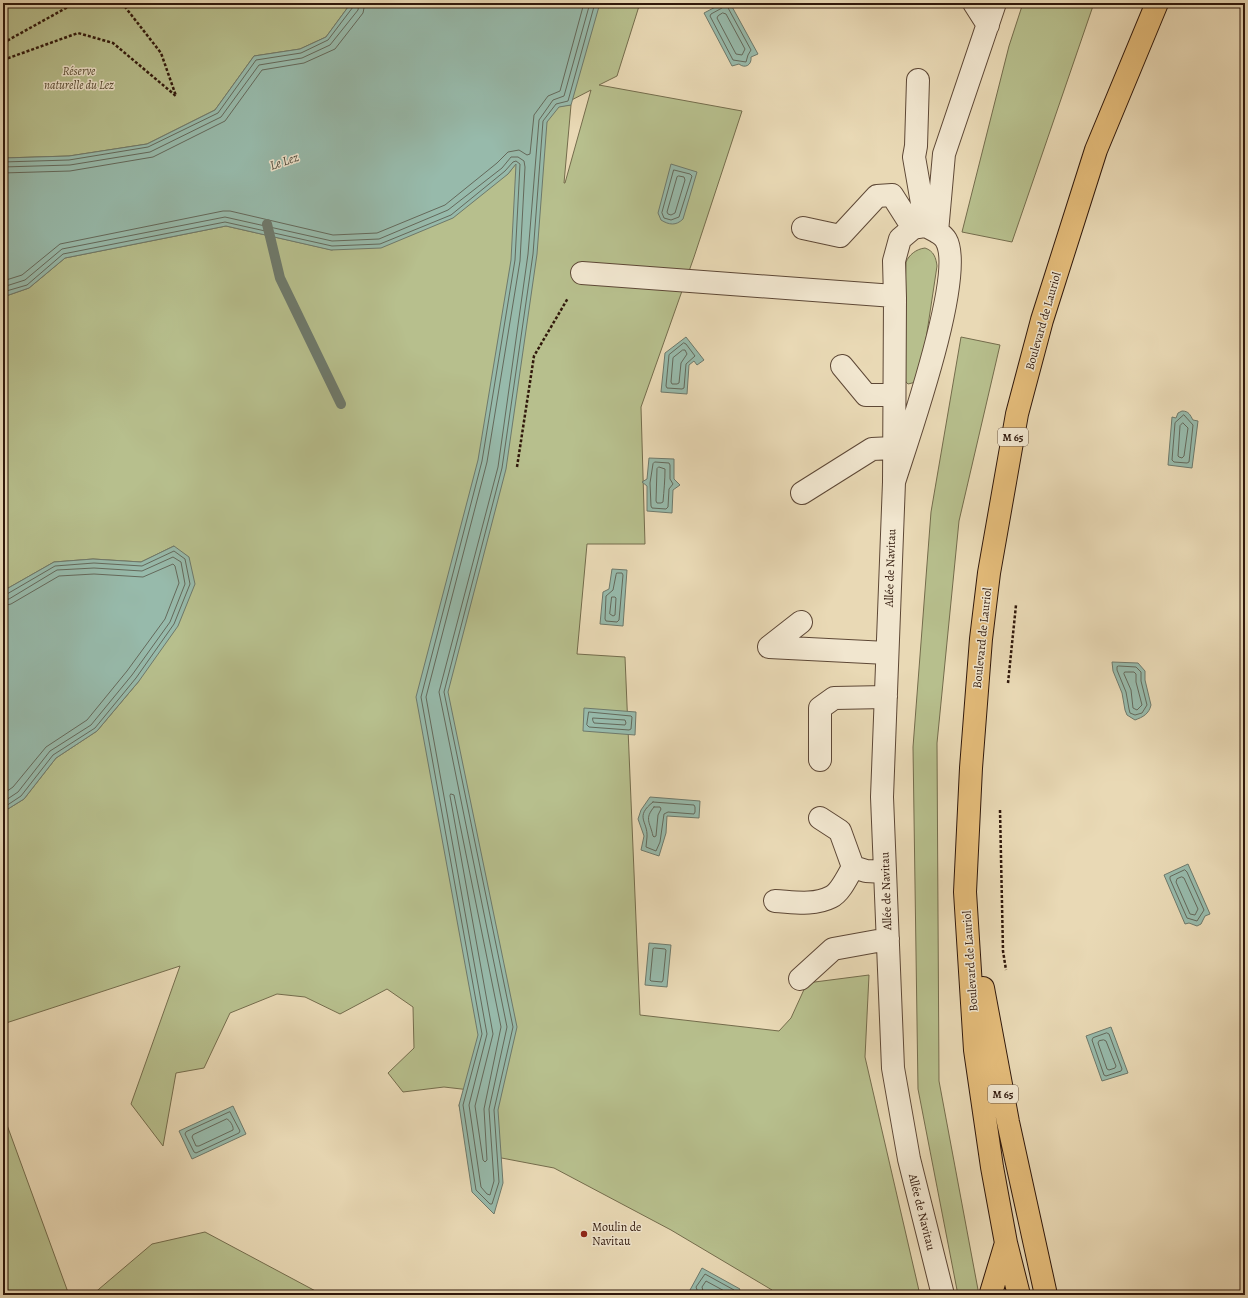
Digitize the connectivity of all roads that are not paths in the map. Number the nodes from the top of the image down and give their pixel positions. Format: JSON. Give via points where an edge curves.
{"nodes":[{"id":1,"x":974,"y":3,"type":"edge"},
{"id":2,"x":995,"y":3,"type":"edge"},
{"id":3,"x":1157,"y":3,"type":"edge"},
{"id":4,"x":988,"y":25,"type":"junction"},
{"id":5,"x":918,"y":80,"type":"dead end"},
{"id":6,"x":803,"y":228,"type":"dead end"},
{"id":7,"x":926,"y":229,"type":"junction"},
{"id":8,"x":582,"y":273,"type":"road end"},
{"id":9,"x":894,"y":296,"type":"junction"},
{"id":10,"x":842,"y":366,"type":"dead end"},
{"id":11,"x":894,"y":395,"type":"junction"},
{"id":12,"x":893,"y":448,"type":"junction"},
{"id":13,"x":894,"y":482,"type":"junction"},
{"id":14,"x":802,"y":493,"type":"dead end"},
{"id":15,"x":801,"y":622,"type":"dead end"},
{"id":16,"x":887,"y":653,"type":"junction"},
{"id":17,"x":886,"y":697,"type":"junction"},
{"id":18,"x":820,"y":760,"type":"dead end"},
{"id":19,"x":820,"y":818,"type":"dead end"},
{"id":20,"x":853,"y":867,"type":"junction"},
{"id":21,"x":885,"y":872,"type":"junction"},
{"id":22,"x":965,"y":892,"type":"junction"},
{"id":23,"x":775,"y":900,"type":"dead end"},
{"id":24,"x":888,"y":939,"type":"junction"},
{"id":25,"x":800,"y":979,"type":"dead end"},
{"id":26,"x":1006,"y":1243,"type":"junction"},
{"id":27,"x":943,"y":1295,"type":"edge"},
{"id":28,"x":991,"y":1295,"type":"edge"},
{"id":29,"x":1019,"y":1295,"type":"edge"},
{"id":30,"x":1046,"y":1295,"type":"edge"}],
"edges":[{"from":1,"to":4,"type":"street"},
{"from":2,"to":4,"type":"street"},
{"from":3,"to":22,"type":"main road","name":"Boulevard de Lauriol","number":"M 65","via":[[1096,150],[1042,320],[1017,414],[989,573],[981,639]]},
{"from":4,"to":7,"type":"street","via":[[944,154]]},
{"from":5,"to":7,"type":"street","via":[[914,157]]},
{"from":6,"to":7,"type":"street","via":[[840,236],[877,196],[892,195]]},
{"from":7,"to":9,"type":"street","name":"Allée de Navitau","via":[[900,239],[894,261]]},
{"from":7,"to":13,"type":"street","name":"Allée de Navitau","via":[[946,240],[950,254],[950,271],[945,305],[923,392]]},
{"from":8,"to":9,"type":"street"},
{"from":9,"to":11,"type":"street","name":"Allée de Navitau"},
{"from":10,"to":11,"type":"street","via":[[866,394]]},
{"from":11,"to":12,"type":"street","name":"Allée de Navitau"},
{"from":12,"to":13,"type":"street","name":"Allée de Navitau"},
{"from":12,"to":14,"type":"street","via":[[872,449]]},
{"from":13,"to":16,"type":"street","name":"Allée de Navitau"},
{"from":15,"to":16,"type":"street","via":[[769,647]]},
{"from":16,"to":17,"type":"street","name":"Allée de Navitau"},
{"from":17,"to":18,"type":"street","via":[[834,698],[820,708]]},
{"from":17,"to":21,"type":"street","name":"Allée de Navitau","via":[[882,797]]},
{"from":19,"to":20,"type":"street","via":[[840,831]]},
{"from":20,"to":21,"type":"street"},
{"from":20,"to":23,"type":"street","via":[[832,897],[808,904]]},
{"from":21,"to":24,"type":"street","name":"Allée de Navitau"},
{"from":22,"to":26,"type":"main road","name":"Boulevard de Lauriol","number":"M 65","via":[[975,1050]]},
{"from":22,"to":30,"type":"main road","number":"M 65","via":[[1008,1122]]},
{"from":24,"to":25,"type":"street","via":[[833,949]]},
{"from":24,"to":27,"type":"street","name":"Allée de Navitau","via":[[893,1068],[909,1159]]},
{"from":26,"to":28,"type":"main road","number":"M 65"},
{"from":26,"to":29,"type":"main road","name":"Boulevard de Lauriol","number":"M 65"}]}
